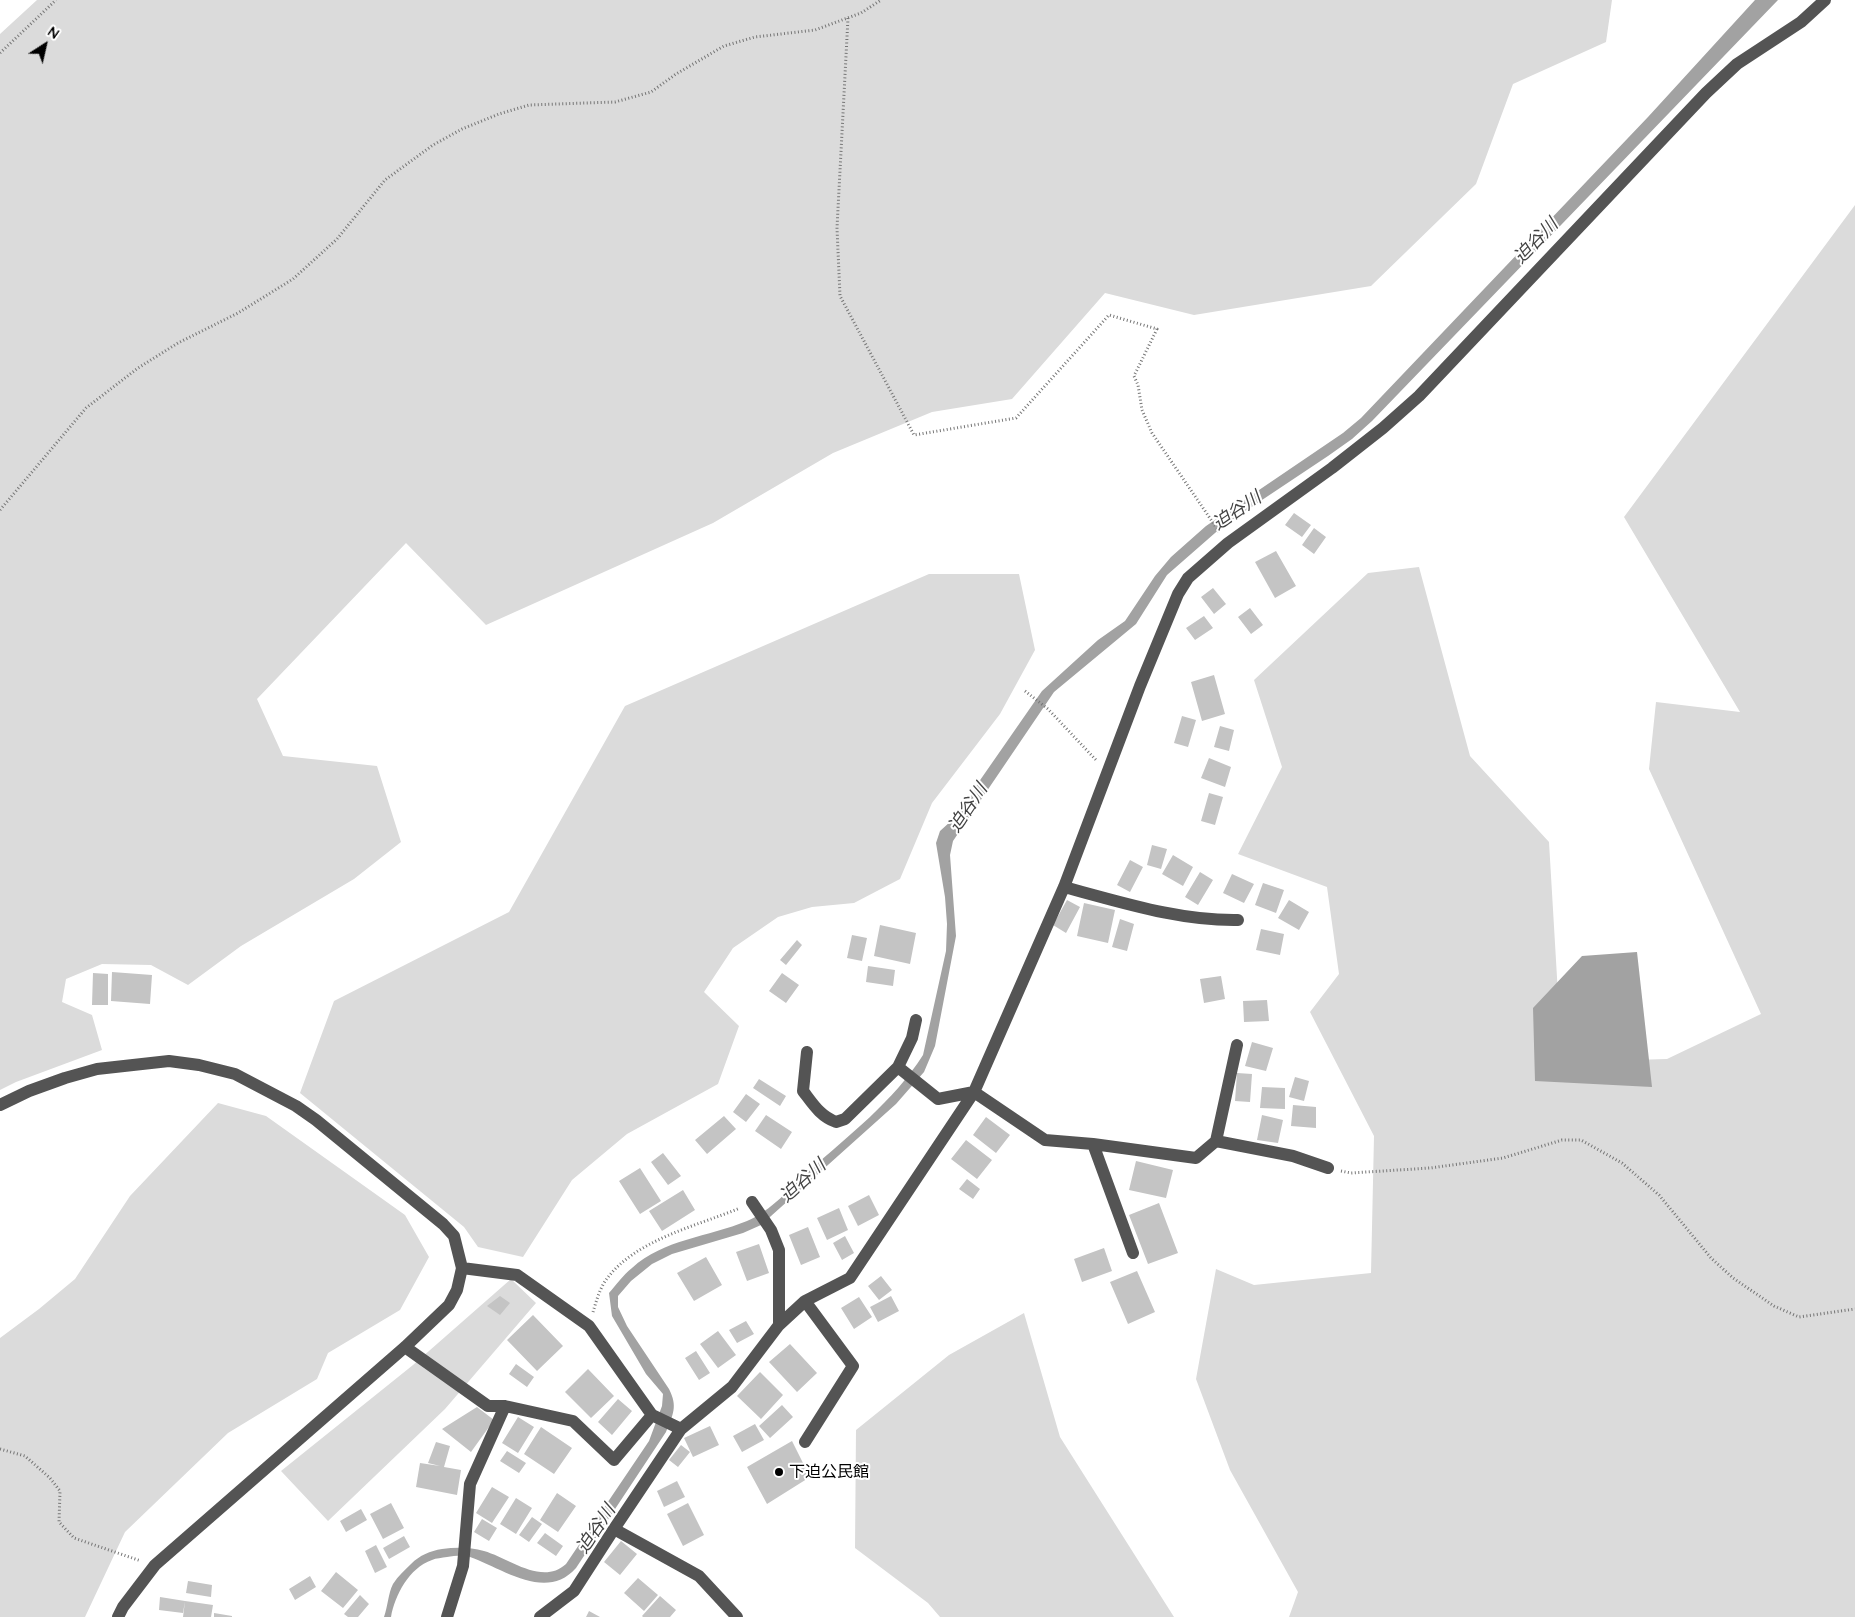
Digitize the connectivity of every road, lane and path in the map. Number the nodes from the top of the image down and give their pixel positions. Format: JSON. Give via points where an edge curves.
{"nodes":[{"id":1,"x":56,"y":0,"type":"edge"},
{"id":2,"x":881,"y":0,"type":"edge"},
{"id":3,"x":1825,"y":0,"type":"edge"},
{"id":4,"x":848,"y":18,"type":"junction"},
{"id":5,"x":0,"y":54,"type":"edge"},
{"id":6,"x":0,"y":510,"type":"edge"},
{"id":7,"x":1223,"y":537,"type":"dead end"},
{"id":8,"x":1025,"y":691,"type":"dead end"},
{"id":9,"x":1107,"y":772,"type":"junction"},
{"id":10,"x":1064,"y":887,"type":"junction"},
{"id":11,"x":1238,"y":920,"type":"dead end"},
{"id":12,"x":916,"y":1020,"type":"dead end"},
{"id":13,"x":1237,"y":1046,"type":"dead end"},
{"id":14,"x":807,"y":1052,"type":"dead end"},
{"id":15,"x":901,"y":1070,"type":"junction"},
{"id":16,"x":974,"y":1092,"type":"junction"},
{"id":17,"x":0,"y":1104,"type":"edge"},
{"id":18,"x":1216,"y":1141,"type":"junction"},
{"id":19,"x":1093,"y":1144,"type":"junction"},
{"id":20,"x":1328,"y":1168,"type":"joint"},
{"id":21,"x":754,"y":1206,"type":"joint"},
{"id":22,"x":1133,"y":1253,"type":"dead end"},
{"id":23,"x":462,"y":1268,"type":"junction"},
{"id":24,"x":805,"y":1301,"type":"junction"},
{"id":25,"x":1855,"y":1309,"type":"edge"},
{"id":26,"x":779,"y":1324,"type":"junction"},
{"id":27,"x":589,"y":1326,"type":"junction"},
{"id":28,"x":404,"y":1347,"type":"junction"},
{"id":29,"x":505,"y":1406,"type":"junction"},
{"id":30,"x":652,"y":1415,"type":"junction"},
{"id":31,"x":677,"y":1427,"type":"junction"},
{"id":32,"x":805,"y":1442,"type":"dead end"},
{"id":33,"x":0,"y":1449,"type":"edge"},
{"id":34,"x":614,"y":1529,"type":"junction"},
{"id":35,"x":156,"y":1566,"type":"junction"},
{"id":36,"x":118,"y":1617,"type":"edge"},
{"id":37,"x":447,"y":1617,"type":"edge"},
{"id":38,"x":540,"y":1617,"type":"edge"},
{"id":39,"x":737,"y":1617,"type":"edge"}],
"edges":[{"from":1,"to":5,"type":"path"},
{"from":2,"to":4,"type":"path"},
{"from":3,"to":9,"type":"street","via":[[1801,22],[1737,64],[1706,93],[1384,428],[1228,543],[1188,578],[1174,604]]},
{"from":4,"to":6,"type":"path","via":[[815,30],[755,37],[724,46],[651,92],[615,102],[529,105],[462,129],[433,145],[385,180],[337,239],[293,279],[238,313],[178,342],[86,408]]},
{"from":4,"to":7,"type":"path","via":[[837,228],[840,296],[914,435],[1016,418],[1109,315],[1157,329],[1134,376],[1142,410],[1152,433]]},
{"from":8,"to":9,"type":"path","via":[[1048,709]]},
{"from":9,"to":10,"type":"street"},
{"from":10,"to":11,"type":"street","via":[[1153,910]]},
{"from":10,"to":16,"type":"street"},
{"from":12,"to":15,"type":"street"},
{"from":13,"to":18,"type":"street"},
{"from":14,"to":15,"type":"street","via":[[803,1090],[826,1118],[836,1122],[845,1119]]},
{"from":15,"to":16,"type":"street","via":[[938,1099]]},
{"from":16,"to":19,"type":"street","via":[[1045,1140]]},
{"from":16,"to":24,"type":"street","via":[[850,1278]]},
{"from":17,"to":23,"type":"street","via":[[64,1078],[97,1069],[169,1061],[235,1074],[316,1120],[443,1224],[454,1236]]},
{"from":18,"to":19,"type":"street","via":[[1196,1158]]},
{"from":18,"to":20,"type":"street","via":[[1293,1156]]},
{"from":19,"to":22,"type":"street"},
{"from":20,"to":25,"type":"path","via":[[1351,1173],[1430,1168],[1503,1158],[1562,1140],[1581,1140],[1622,1163],[1659,1195],[1710,1258],[1774,1306],[1799,1317]]},
{"from":21,"to":26,"type":"street","via":[[771,1230],[779,1250]]},
{"from":21,"to":27,"type":"path","via":[[652,1242],[623,1261],[605,1281]]},
{"from":23,"to":27,"type":"street","via":[[517,1275]]},
{"from":23,"to":28,"type":"street","via":[[457,1290],[449,1305]]},
{"from":24,"to":26,"type":"street"},
{"from":24,"to":32,"type":"street","via":[[853,1366]]},
{"from":26,"to":31,"type":"street","via":[[732,1387]]},
{"from":27,"to":30,"type":"street"},
{"from":28,"to":29,"type":"street","via":[[488,1406]]},
{"from":28,"to":35,"type":"street"},
{"from":29,"to":30,"type":"street","via":[[573,1421],[614,1460]]},
{"from":29,"to":37,"type":"street","via":[[470,1484],[463,1566]]},
{"from":30,"to":31,"type":"street"},
{"from":31,"to":34,"type":"street"},
{"from":33,"to":35,"type":"path","via":[[25,1456],[50,1478],[60,1491],[59,1522],[74,1538]]},
{"from":34,"to":38,"type":"street","via":[[574,1591]]},
{"from":34,"to":39,"type":"street","via":[[699,1576]]},
{"from":35,"to":36,"type":"street"}]}
